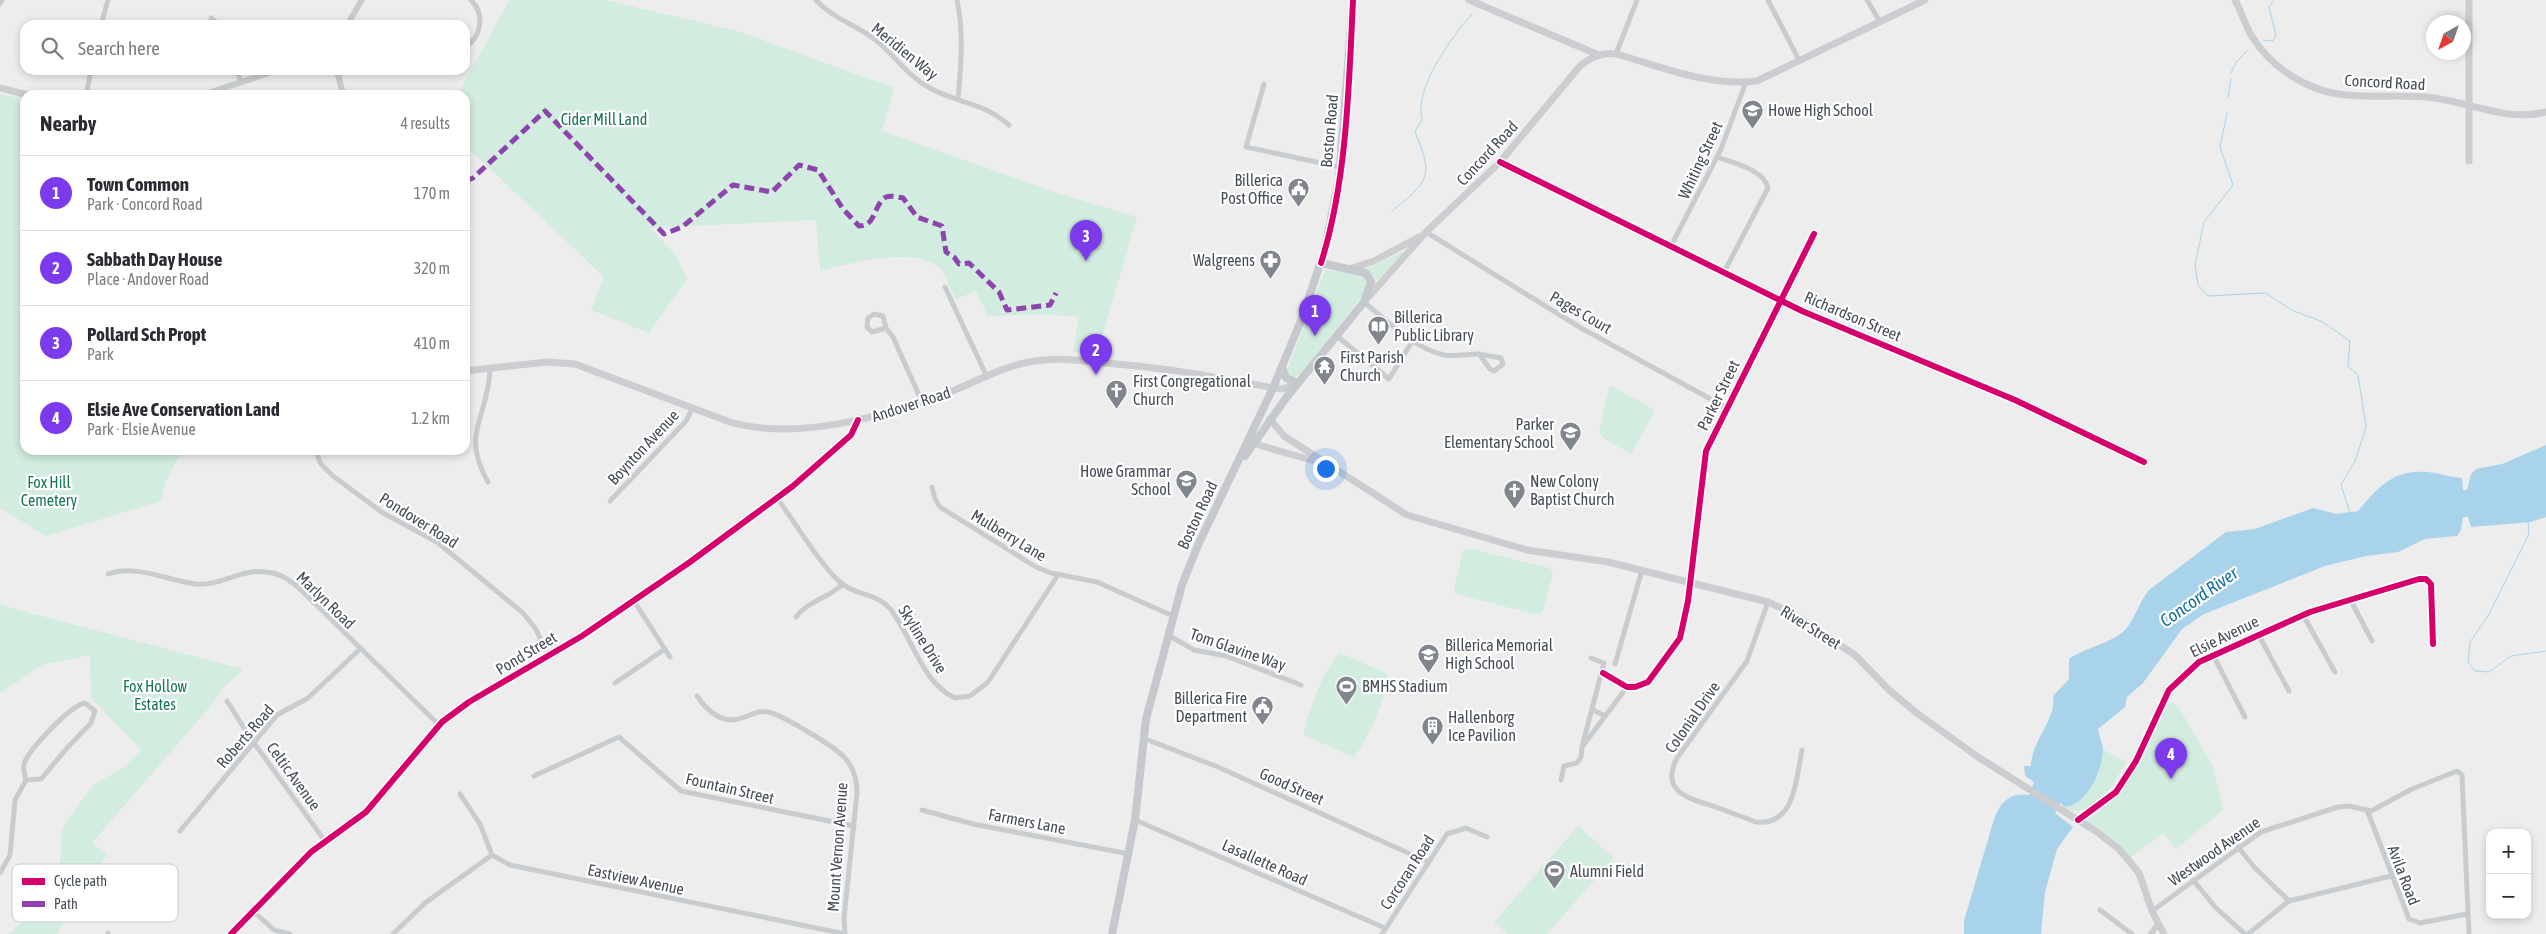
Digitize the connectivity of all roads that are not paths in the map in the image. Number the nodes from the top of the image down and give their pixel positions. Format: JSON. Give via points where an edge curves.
{"nodes":[{"id":1,"x":2,"y":0,"type":"edge"},
{"id":2,"x":108,"y":0,"type":"edge"},
{"id":3,"x":362,"y":0,"type":"edge"},
{"id":4,"x":471,"y":0,"type":"edge"},
{"id":5,"x":816,"y":0,"type":"edge"},
{"id":6,"x":957,"y":0,"type":"edge"},
{"id":7,"x":1353,"y":0,"type":"edge"},
{"id":8,"x":1469,"y":0,"type":"edge"},
{"id":9,"x":1636,"y":0,"type":"edge"},
{"id":10,"x":1768,"y":0,"type":"edge"},
{"id":11,"x":1866,"y":0,"type":"edge"},
{"id":12,"x":1925,"y":0,"type":"edge"},
{"id":13,"x":2235,"y":0,"type":"edge"},
{"id":14,"x":2469,"y":0,"type":"edge"},
{"id":15,"x":0,"y":4,"type":"edge"},
{"id":16,"x":211,"y":18,"type":"dead end"},
{"id":17,"x":102,"y":20,"type":"edge"},
{"id":18,"x":214,"y":20,"type":"edge"},
{"id":19,"x":350,"y":20,"type":"edge"},
{"id":20,"x":1879,"y":20,"type":"junction"},
{"id":21,"x":470,"y":43,"type":"edge"},
{"id":22,"x":1616,"y":54,"type":"junction"},
{"id":23,"x":1599,"y":55,"type":"junction"},
{"id":24,"x":1799,"y":60,"type":"junction"},
{"id":25,"x":90,"y":75,"type":"edge"},
{"id":26,"x":238,"y":75,"type":"edge"},
{"id":27,"x":262,"y":75,"type":"edge"},
{"id":28,"x":339,"y":75,"type":"edge"},
{"id":29,"x":240,"y":82,"type":"junction"},
{"id":30,"x":1746,"y":82,"type":"junction"},
{"id":31,"x":1264,"y":84,"type":"dead end"},
{"id":32,"x":0,"y":88,"type":"edge"},
{"id":33,"x":87,"y":90,"type":"edge"},
{"id":34,"x":217,"y":90,"type":"edge"},
{"id":35,"x":341,"y":90,"type":"edge"},
{"id":36,"x":20,"y":93,"type":"edge"},
{"id":37,"x":958,"y":99,"type":"junction"},
{"id":38,"x":2470,"y":106,"type":"junction"},
{"id":39,"x":2546,"y":112,"type":"edge"},
{"id":40,"x":1009,"y":125,"type":"dead end"},
{"id":41,"x":1717,"y":157,"type":"junction"},
{"id":42,"x":2469,"y":161,"type":"dead end"},
{"id":43,"x":1500,"y":162,"type":"junction"},
{"id":44,"x":1340,"y":167,"type":"junction"},
{"id":45,"x":1426,"y":232,"type":"junction"},
{"id":46,"x":1814,"y":234,"type":"dead end"},
{"id":47,"x":1671,"y":246,"type":"junction"},
{"id":48,"x":1321,"y":262,"type":"junction"},
{"id":49,"x":1350,"y":269,"type":"junction"},
{"id":50,"x":1724,"y":272,"type":"junction"},
{"id":51,"x":945,"y":287,"type":"dead end"},
{"id":52,"x":1781,"y":300,"type":"junction"},
{"id":53,"x":1364,"y":302,"type":"junction"},
{"id":54,"x":886,"y":328,"type":"dead end"},
{"id":55,"x":1337,"y":336,"type":"junction"},
{"id":56,"x":1413,"y":340,"type":"junction"},
{"id":57,"x":1479,"y":354,"type":"junction"},
{"id":58,"x":1282,"y":367,"type":"junction"},
{"id":59,"x":490,"y":370,"type":"junction"},
{"id":60,"x":470,"y":371,"type":"edge"},
{"id":61,"x":987,"y":376,"type":"junction"},
{"id":62,"x":1298,"y":383,"type":"junction"},
{"id":63,"x":1273,"y":388,"type":"junction"},
{"id":64,"x":922,"y":402,"type":"junction"},
{"id":65,"x":1727,"y":408,"type":"junction"},
{"id":66,"x":692,"y":409,"type":"junction"},
{"id":67,"x":1270,"y":419,"type":"junction"},
{"id":68,"x":858,"y":420,"type":"junction"},
{"id":69,"x":1251,"y":440,"type":"junction"},
{"id":70,"x":318,"y":455,"type":"edge"},
{"id":71,"x":2144,"y":462,"type":"dead end"},
{"id":72,"x":1334,"y":467,"type":"junction"},
{"id":73,"x":488,"y":482,"type":"dead end"},
{"id":74,"x":932,"y":487,"type":"dead end"},
{"id":75,"x":777,"y":498,"type":"junction"},
{"id":76,"x":610,"y":500,"type":"dead end"},
{"id":77,"x":1642,"y":570,"type":"junction"},
{"id":78,"x":108,"y":574,"type":"dead end"},
{"id":79,"x":1058,"y":575,"type":"junction"},
{"id":80,"x":1689,"y":582,"type":"junction"},
{"id":81,"x":843,"y":584,"type":"junction"},
{"id":82,"x":2350,"y":599,"type":"junction"},
{"id":83,"x":634,"y":601,"type":"junction"},
{"id":84,"x":1768,"y":602,"type":"junction"},
{"id":85,"x":2304,"y":615,"type":"junction"},
{"id":86,"x":1173,"y":616,"type":"junction"},
{"id":87,"x":796,"y":617,"type":"dead end"},
{"id":88,"x":2258,"y":634,"type":"junction"},
{"id":89,"x":1168,"y":636,"type":"junction"},
{"id":90,"x":2372,"y":640,"type":"dead end"},
{"id":91,"x":2433,"y":644,"type":"dead end"},
{"id":92,"x":360,"y":649,"type":"junction"},
{"id":93,"x":665,"y":649,"type":"junction"},
{"id":94,"x":2213,"y":655,"type":"junction"},
{"id":95,"x":549,"y":656,"type":"junction"},
{"id":96,"x":670,"y":656,"type":"dead end"},
{"id":97,"x":1591,"y":658,"type":"dead end"},
{"id":98,"x":1615,"y":664,"type":"dead end"},
{"id":99,"x":2335,"y":672,"type":"dead end"},
{"id":100,"x":1603,"y":673,"type":"junction"},
{"id":101,"x":614,"y":683,"type":"dead end"},
{"id":102,"x":1301,"y":685,"type":"dead end"},
{"id":103,"x":1627,"y":687,"type":"junction"},
{"id":104,"x":2289,"y":691,"type":"dead end"},
{"id":105,"x":697,"y":696,"type":"dead end"},
{"id":106,"x":226,"y":701,"type":"dead end"},
{"id":107,"x":1592,"y":710,"type":"junction"},
{"id":108,"x":1605,"y":716,"type":"junction"},
{"id":109,"x":2245,"y":717,"type":"dead end"},
{"id":110,"x":438,"y":725,"type":"junction"},
{"id":111,"x":1143,"y":738,"type":"junction"},
{"id":112,"x":254,"y":742,"type":"junction"},
{"id":113,"x":1582,"y":747,"type":"junction"},
{"id":114,"x":1802,"y":750,"type":"dead end"},
{"id":115,"x":534,"y":776,"type":"dead end"},
{"id":116,"x":26,"y":780,"type":"junction"},
{"id":117,"x":1561,"y":780,"type":"dead end"},
{"id":118,"x":460,"y":794,"type":"dead end"},
{"id":119,"x":922,"y":810,"type":"dead end"},
{"id":120,"x":2367,"y":810,"type":"junction"},
{"id":121,"x":1135,"y":820,"type":"junction"},
{"id":122,"x":2078,"y":820,"type":"junction"},
{"id":123,"x":854,"y":826,"type":"junction"},
{"id":124,"x":180,"y":831,"type":"dead end"},
{"id":125,"x":1487,"y":837,"type":"dead end"},
{"id":126,"x":325,"y":841,"type":"junction"},
{"id":127,"x":2238,"y":847,"type":"junction"},
{"id":128,"x":1128,"y":854,"type":"junction"},
{"id":129,"x":492,"y":855,"type":"junction"},
{"id":130,"x":1428,"y":862,"type":"junction"},
{"id":131,"x":0,"y":873,"type":"edge"},
{"id":132,"x":2391,"y":876,"type":"junction"},
{"id":133,"x":2193,"y":880,"type":"junction"},
{"id":134,"x":2290,"y":901,"type":"junction"},
{"id":135,"x":2100,"y":910,"type":"dead end"},
{"id":136,"x":252,"y":911,"type":"junction"},
{"id":137,"x":2152,"y":911,"type":"junction"},
{"id":138,"x":2467,"y":914,"type":"junction"},
{"id":139,"x":2158,"y":924,"type":"junction"},
{"id":140,"x":1385,"y":928,"type":"junction"},
{"id":141,"x":231,"y":934,"type":"edge"},
{"id":142,"x":290,"y":934,"type":"edge"},
{"id":143,"x":394,"y":934,"type":"edge"},
{"id":144,"x":845,"y":934,"type":"edge"},
{"id":145,"x":1112,"y":934,"type":"edge"},
{"id":146,"x":1382,"y":934,"type":"edge"},
{"id":147,"x":2132,"y":934,"type":"edge"},
{"id":148,"x":2151,"y":934,"type":"edge"},
{"id":149,"x":2164,"y":934,"type":"edge"},
{"id":150,"x":2246,"y":934,"type":"edge"},
{"id":151,"x":2468,"y":934,"type":"edge"}],
"edges":[{"from":1,"to":15,"type":"street"},
{"from":2,"to":17,"type":"street"},
{"from":3,"to":19,"type":"street"},
{"from":4,"to":21,"type":"street","via":[[478,10],[480,24],[476,38]]},
{"from":5,"to":37,"type":"street","name":"Meridien Way","via":[[842,21],[878,42],[921,82]]},
{"from":6,"to":37,"type":"street","via":[[961,39]]},
{"from":7,"to":44,"type":"main road","name":"Boston Road"},
{"from":8,"to":23,"type":"main road"},
{"from":9,"to":22,"type":"street"},
{"from":10,"to":24,"type":"street"},
{"from":11,"to":20,"type":"street"},
{"from":12,"to":20,"type":"main road","name":"Concord Road"},
{"from":13,"to":38,"type":"main road","name":"Concord Road","via":[[2262,51],[2284,71],[2304,83],[2346,96],[2415,96]]},
{"from":14,"to":38,"type":"main road"},
{"from":16,"to":18,"type":"street"},
{"from":20,"to":24,"type":"main road","name":"Concord Road"},
{"from":22,"to":23,"type":"main road","name":"Concord Road"},
{"from":22,"to":30,"type":"main road","name":"Concord Road","via":[[1714,82]]},
{"from":23,"to":43,"type":"main road","name":"Concord Road","via":[[1580,66]]},
{"from":24,"to":30,"type":"main road","name":"Concord Road","via":[[1774,74]]},
{"from":25,"to":33,"type":"street"},
{"from":26,"to":29,"type":"street"},
{"from":27,"to":29,"type":"street"},
{"from":28,"to":35,"type":"street"},
{"from":29,"to":34,"type":"street"},
{"from":30,"to":41,"type":"street","name":"Whiting Street"},
{"from":31,"to":44,"type":"street","via":[[1246,147]]},
{"from":32,"to":36,"type":"main road"},
{"from":37,"to":40,"type":"street","name":"Meridien Way","via":[[980,106]]},
{"from":38,"to":39,"type":"main road","name":"Concord Road","via":[[2511,115]]},
{"from":38,"to":42,"type":"main road"},
{"from":41,"to":47,"type":"street","name":"Whiting Street"},
{"from":41,"to":50,"type":"street","via":[[1758,174],[1768,185],[1767,193]]},
{"from":43,"to":45,"type":"main road","name":"Concord Road"},
{"from":43,"to":47,"type":"street","name":"Richardson Street"},
{"from":44,"to":48,"type":"main road","name":"Boston Road"},
{"from":45,"to":49,"type":"main road","via":[[1374,261]]},
{"from":45,"to":53,"type":"main road","name":"Concord Road"},
{"from":45,"to":65,"type":"street","name":"Pages Court","via":[[1581,328]]},
{"from":46,"to":52,"type":"street","name":"Parker Street"},
{"from":47,"to":50,"type":"street","name":"Richardson Street"},
{"from":48,"to":49,"type":"main road"},
{"from":48,"to":58,"type":"main road","name":"Boston Road"},
{"from":49,"to":53,"type":"main road","name":"Concord Road","via":[[1366,273],[1370,278]]},
{"from":50,"to":52,"type":"street","name":"Richardson Street"},
{"from":51,"to":61,"type":"street"},
{"from":52,"to":65,"type":"street","name":"Parker Street"},
{"from":52,"to":71,"type":"street","name":"Richardson Street","via":[[2015,400]]},
{"from":53,"to":55,"type":"main road","name":"Concord Road"},
{"from":53,"to":56,"type":"street"},
{"from":54,"to":64,"type":"street"},
{"from":55,"to":56,"type":"street","via":[[1389,379]]},
{"from":55,"to":62,"type":"main road","name":"Concord Road"},
{"from":56,"to":57,"type":"street","via":[[1446,355]]},
{"from":57,"to":57,"type":"street","via":[[1501,358],[1502,364],[1494,371]]},
{"from":58,"to":62,"type":"main road","via":[[1286,378]]},
{"from":58,"to":63,"type":"main road","name":"Boston Road"},
{"from":59,"to":60,"type":"main road","name":"Andover Road"},
{"from":59,"to":66,"type":"main road","name":"Andover Road","via":[[547,362],[575,364]]},
{"from":59,"to":73,"type":"street","via":[[474,443],[478,463]]},
{"from":61,"to":63,"type":"main road","name":"Andover Road","via":[[1029,362],[1065,359],[1210,375]]},
{"from":61,"to":64,"type":"main road","name":"Andover Road"},
{"from":62,"to":63,"type":"main road","via":[[1283,389]]},
{"from":62,"to":67,"type":"main road","name":"Concord Road"},
{"from":63,"to":69,"type":"main road","name":"Boston Road"},
{"from":64,"to":68,"type":"main road","name":"Andover Road","via":[[871,419]]},
{"from":65,"to":80,"type":"street","name":"Parker Street","via":[[1706,451]]},
{"from":66,"to":68,"type":"main road","name":"Andover Road","via":[[742,425],[768,428],[797,428]]},
{"from":66,"to":76,"type":"street","name":"Boynton Avenue","via":[[686,422]]},
{"from":67,"to":69,"type":"main road","name":"Concord Road"},
{"from":67,"to":72,"type":"main road","name":"River Street","via":[[1284,436]]},
{"from":68,"to":75,"type":"street","name":"Pond Street","via":[[850,436]]},
{"from":69,"to":72,"type":"main road","name":"River Street"},
{"from":69,"to":86,"type":"main road","name":"Boston Road","via":[[1186,572]]},
{"from":70,"to":95,"type":"street","name":"Pondover Road","via":[[324,468],[352,492],[436,542],[523,613],[535,628]]},
{"from":72,"to":77,"type":"main road","name":"River Street","via":[[1407,514],[1527,550]]},
{"from":74,"to":79,"type":"street","name":"Mulberry Lane","via":[[940,508],[1023,559]]},
{"from":75,"to":81,"type":"street","name":"Skyline Drive"},
{"from":75,"to":83,"type":"street","name":"Pond Street"},
{"from":77,"to":80,"type":"main road","name":"River Street"},
{"from":77,"to":98,"type":"street"},
{"from":78,"to":92,"type":"street","name":"Marlyn Road","via":[[127,570],[203,584],[247,571],[276,573],[300,589]]},
{"from":79,"to":81,"type":"street","name":"Skyline Drive","via":[[988,682],[977,693],[964,698],[948,695],[934,681],[887,606]]},
{"from":79,"to":86,"type":"street","name":"Mulberry Lane","via":[[1097,582]]},
{"from":80,"to":84,"type":"main road","name":"River Street"},
{"from":80,"to":103,"type":"street","name":"Parker Street","via":[[1685,623],[1680,638],[1648,682],[1635,688]]},
{"from":81,"to":87,"type":"street","via":[[805,607]]},
{"from":82,"to":85,"type":"street","name":"Elsie Avenue"},
{"from":82,"to":90,"type":"street"},
{"from":82,"to":91,"type":"street","name":"Elsie Avenue","via":[[2426,579],[2432,588]]},
{"from":83,"to":93,"type":"street"},
{"from":83,"to":95,"type":"street","name":"Pond Street"},
{"from":84,"to":114,"type":"street","name":"Colonial Drive","via":[[1751,653],[1678,758],[1673,768],[1673,781],[1687,799],[1766,823],[1781,817],[1789,806]]},
{"from":84,"to":122,"type":"main road","name":"River Street","via":[[1790,612],[1854,655],[1918,714],[1978,757]]},
{"from":85,"to":88,"type":"street","name":"Elsie Avenue"},
{"from":85,"to":99,"type":"street"},
{"from":86,"to":89,"type":"main road","name":"Boston Road"},
{"from":88,"to":94,"type":"street","name":"Elsie Avenue"},
{"from":88,"to":104,"type":"street"},
{"from":89,"to":102,"type":"street","name":"Tom Glavine Way","via":[[1194,650],[1226,656]]},
{"from":89,"to":111,"type":"main road","name":"Boston Road"},
{"from":92,"to":110,"type":"street","name":"Marlyn Road"},
{"from":92,"to":112,"type":"street","name":"Roberts Road","via":[[308,698],[277,715]]},
{"from":93,"to":96,"type":"street"},
{"from":93,"to":101,"type":"street"},
{"from":94,"to":109,"type":"street"},
{"from":94,"to":122,"type":"street","name":"Elsie Avenue","via":[[2188,669],[2169,690],[2136,760],[2119,787]]},
{"from":95,"to":110,"type":"street","name":"Pond Street","via":[[469,702]]},
{"from":97,"to":100,"type":"street","via":[[1604,662]]},
{"from":100,"to":103,"type":"street"},
{"from":100,"to":107,"type":"street"},
{"from":103,"to":108,"type":"street"},
{"from":105,"to":123,"type":"street","name":"Mount Vernon Avenue","via":[[722,718],[734,720],[752,713],[767,712],[777,715],[838,752],[855,776]]},
{"from":106,"to":112,"type":"street","name":"Celtic Avenue"},
{"from":107,"to":108,"type":"street"},
{"from":107,"to":113,"type":"street"},
{"from":108,"to":113,"type":"street"},
{"from":110,"to":126,"type":"street","name":"Pond Street","via":[[366,812]]},
{"from":111,"to":121,"type":"main road","name":"Boston Road"},
{"from":111,"to":130,"type":"street","name":"Good Street","via":[[1223,769]]},
{"from":112,"to":124,"type":"street","name":"Roberts Road"},
{"from":112,"to":126,"type":"street","name":"Celtic Avenue"},
{"from":113,"to":117,"type":"street","via":[[1577,763],[1564,766]]},
{"from":115,"to":123,"type":"street","name":"Fountain Street","via":[[619,737],[681,791]]},
{"from":116,"to":116,"type":"street","via":[[25,762],[49,732],[77,705],[85,703],[91,706],[95,710],[92,724],[41,779]]},
{"from":116,"to":131,"type":"street","via":[[15,800],[10,855]]},
{"from":118,"to":129,"type":"street","via":[[480,824]]},
{"from":119,"to":128,"type":"street","name":"Farmers Lane","via":[[973,824]]},
{"from":120,"to":127,"type":"street","name":"Westwood Avenue","via":[[2346,806],[2320,811],[2266,829]]},
{"from":120,"to":132,"type":"street","name":"Avila Road"},
{"from":120,"to":138,"type":"street","name":"Westwood Avenue","via":[[2453,772],[2462,775]]},
{"from":121,"to":128,"type":"main road","name":"Boston Road"},
{"from":121,"to":140,"type":"street","name":"Lasallette Road"},
{"from":122,"to":137,"type":"main road","name":"River Street","via":[[2110,842],[2131,862],[2142,879]]},
{"from":123,"to":144,"type":"street","name":"Mount Vernon Avenue"},
{"from":125,"to":130,"type":"street","name":"Corcoran Road","via":[[1466,828],[1451,832],[1443,838]]},
{"from":126,"to":136,"type":"street","name":"Pond Street"},
{"from":127,"to":133,"type":"street","name":"Westwood Avenue"},
{"from":127,"to":134,"type":"street"},
{"from":128,"to":145,"type":"main road","name":"Boston Road"},
{"from":129,"to":143,"type":"street","via":[[425,903]]},
{"from":129,"to":144,"type":"street","name":"Eastview Avenue","via":[[510,865]]},
{"from":130,"to":140,"type":"street","name":"Corcoran Road"},
{"from":132,"to":134,"type":"street"},
{"from":132,"to":138,"type":"street","name":"Avila Road","via":[[2404,912],[2413,921],[2420,923]]},
{"from":133,"to":137,"type":"street","name":"Westwood Avenue"},
{"from":133,"to":150,"type":"street","via":[[2216,908]]},
{"from":134,"to":150,"type":"street"},
{"from":135,"to":147,"type":"street"},
{"from":136,"to":141,"type":"street","name":"Pond Street"},
{"from":136,"to":142,"type":"street","via":[[274,930]]},
{"from":137,"to":139,"type":"main road","name":"River Street"},
{"from":138,"to":151,"type":"street"},
{"from":139,"to":148,"type":"street"},
{"from":139,"to":149,"type":"main road","name":"River Street"},
{"from":140,"to":146,"type":"street","name":"Corcoran Road"}]}
